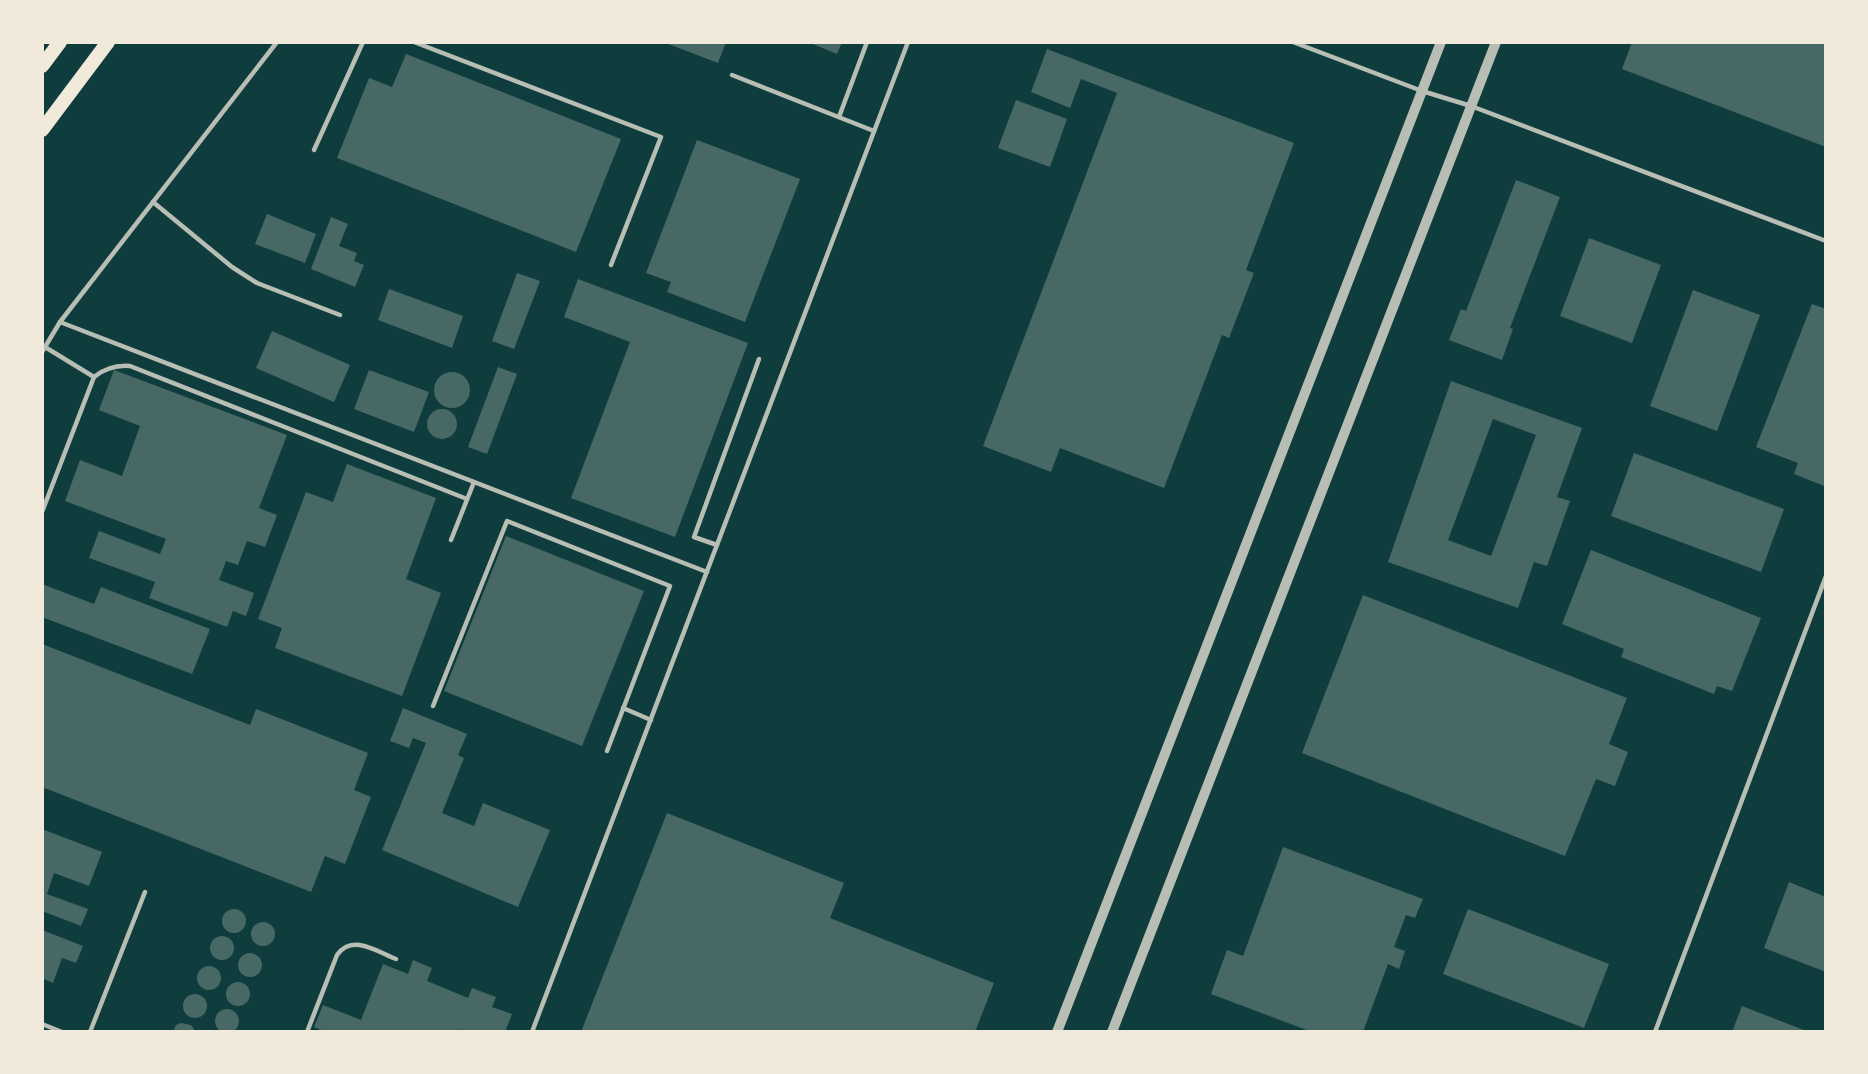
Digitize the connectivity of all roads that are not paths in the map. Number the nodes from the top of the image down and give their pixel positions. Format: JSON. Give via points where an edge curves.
{"nodes":[{"id":1,"x":60,"y":42,"type":"edge"},
{"id":2,"x":108,"y":42,"type":"edge"},
{"id":3,"x":277,"y":42,"type":"edge"},
{"id":4,"x":363,"y":42,"type":"edge"},
{"id":5,"x":414,"y":42,"type":"edge"},
{"id":6,"x":867,"y":42,"type":"edge"},
{"id":7,"x":908,"y":42,"type":"edge"},
{"id":8,"x":1293,"y":42,"type":"edge"},
{"id":9,"x":1441,"y":42,"type":"edge"},
{"id":10,"x":1496,"y":42,"type":"edge"},
{"id":11,"x":42,"y":66,"type":"edge"},
{"id":12,"x":733,"y":75,"type":"dead end"},
{"id":13,"x":1422,"y":91,"type":"junction"},
{"id":14,"x":1471,"y":106,"type":"junction"},
{"id":15,"x":839,"y":117,"type":"junction"},
{"id":16,"x":42,"y":130,"type":"edge"},
{"id":17,"x":874,"y":131,"type":"junction"},
{"id":18,"x":314,"y":150,"type":"dead end"},
{"id":19,"x":153,"y":202,"type":"junction"},
{"id":20,"x":1826,"y":241,"type":"edge"},
{"id":21,"x":611,"y":265,"type":"dead end"},
{"id":22,"x":340,"y":315,"type":"dead end"},
{"id":23,"x":60,"y":322,"type":"junction"},
{"id":24,"x":44,"y":349,"type":"edge"},
{"id":25,"x":759,"y":359,"type":"dead end"},
{"id":26,"x":94,"y":377,"type":"junction"},
{"id":27,"x":474,"y":482,"type":"junction"},
{"id":28,"x":467,"y":499,"type":"junction"},
{"id":29,"x":42,"y":512,"type":"edge"},
{"id":30,"x":451,"y":541,"type":"dead end"},
{"id":31,"x":717,"y":545,"type":"junction"},
{"id":32,"x":707,"y":572,"type":"junction"},
{"id":33,"x":1826,"y":576,"type":"edge"},
{"id":34,"x":433,"y":706,"type":"dead end"},
{"id":35,"x":623,"y":709,"type":"junction"},
{"id":36,"x":651,"y":720,"type":"junction"},
{"id":37,"x":607,"y":751,"type":"dead end"},
{"id":38,"x":145,"y":892,"type":"dead end"},
{"id":39,"x":396,"y":959,"type":"dead end"},
{"id":40,"x":42,"y":1024,"type":"edge"},
{"id":41,"x":62,"y":1032,"type":"edge"},
{"id":42,"x":90,"y":1032,"type":"edge"},
{"id":43,"x":307,"y":1032,"type":"edge"},
{"id":44,"x":532,"y":1032,"type":"edge"},
{"id":45,"x":1057,"y":1032,"type":"edge"},
{"id":46,"x":1112,"y":1032,"type":"edge"},
{"id":47,"x":1655,"y":1032,"type":"edge"}],
"edges":[{"from":1,"to":11,"type":"highway"},
{"from":2,"to":16,"type":"highway"},
{"from":3,"to":19,"type":"lane"},
{"from":4,"to":18,"type":"lane"},
{"from":5,"to":21,"type":"lane","via":[[661,137]]},
{"from":6,"to":15,"type":"lane"},
{"from":7,"to":17,"type":"lane"},
{"from":8,"to":13,"type":"lane"},
{"from":9,"to":13,"type":"street"},
{"from":10,"to":14,"type":"street"},
{"from":12,"to":15,"type":"lane"},
{"from":13,"to":14,"type":"lane"},
{"from":13,"to":45,"type":"street"},
{"from":14,"to":20,"type":"lane"},
{"from":14,"to":46,"type":"street"},
{"from":15,"to":17,"type":"lane"},
{"from":17,"to":31,"type":"lane"},
{"from":19,"to":22,"type":"lane","via":[[257,283]]},
{"from":19,"to":23,"type":"lane"},
{"from":23,"to":24,"type":"lane"},
{"from":23,"to":27,"type":"lane"},
{"from":24,"to":26,"type":"lane"},
{"from":25,"to":31,"type":"lane","via":[[694,537]]},
{"from":26,"to":28,"type":"lane","via":[[112,367],[131,366]]},
{"from":26,"to":29,"type":"lane"},
{"from":27,"to":28,"type":"lane"},
{"from":27,"to":32,"type":"lane"},
{"from":28,"to":30,"type":"lane"},
{"from":31,"to":32,"type":"lane"},
{"from":32,"to":36,"type":"lane"},
{"from":33,"to":47,"type":"lane"},
{"from":34,"to":35,"type":"lane","via":[[507,521],[670,586]]},
{"from":35,"to":36,"type":"lane"},
{"from":35,"to":37,"type":"lane"},
{"from":36,"to":44,"type":"lane"},
{"from":38,"to":42,"type":"lane"},
{"from":39,"to":43,"type":"lane","via":[[359,944],[344,947]]},
{"from":40,"to":41,"type":"lane"}]}
